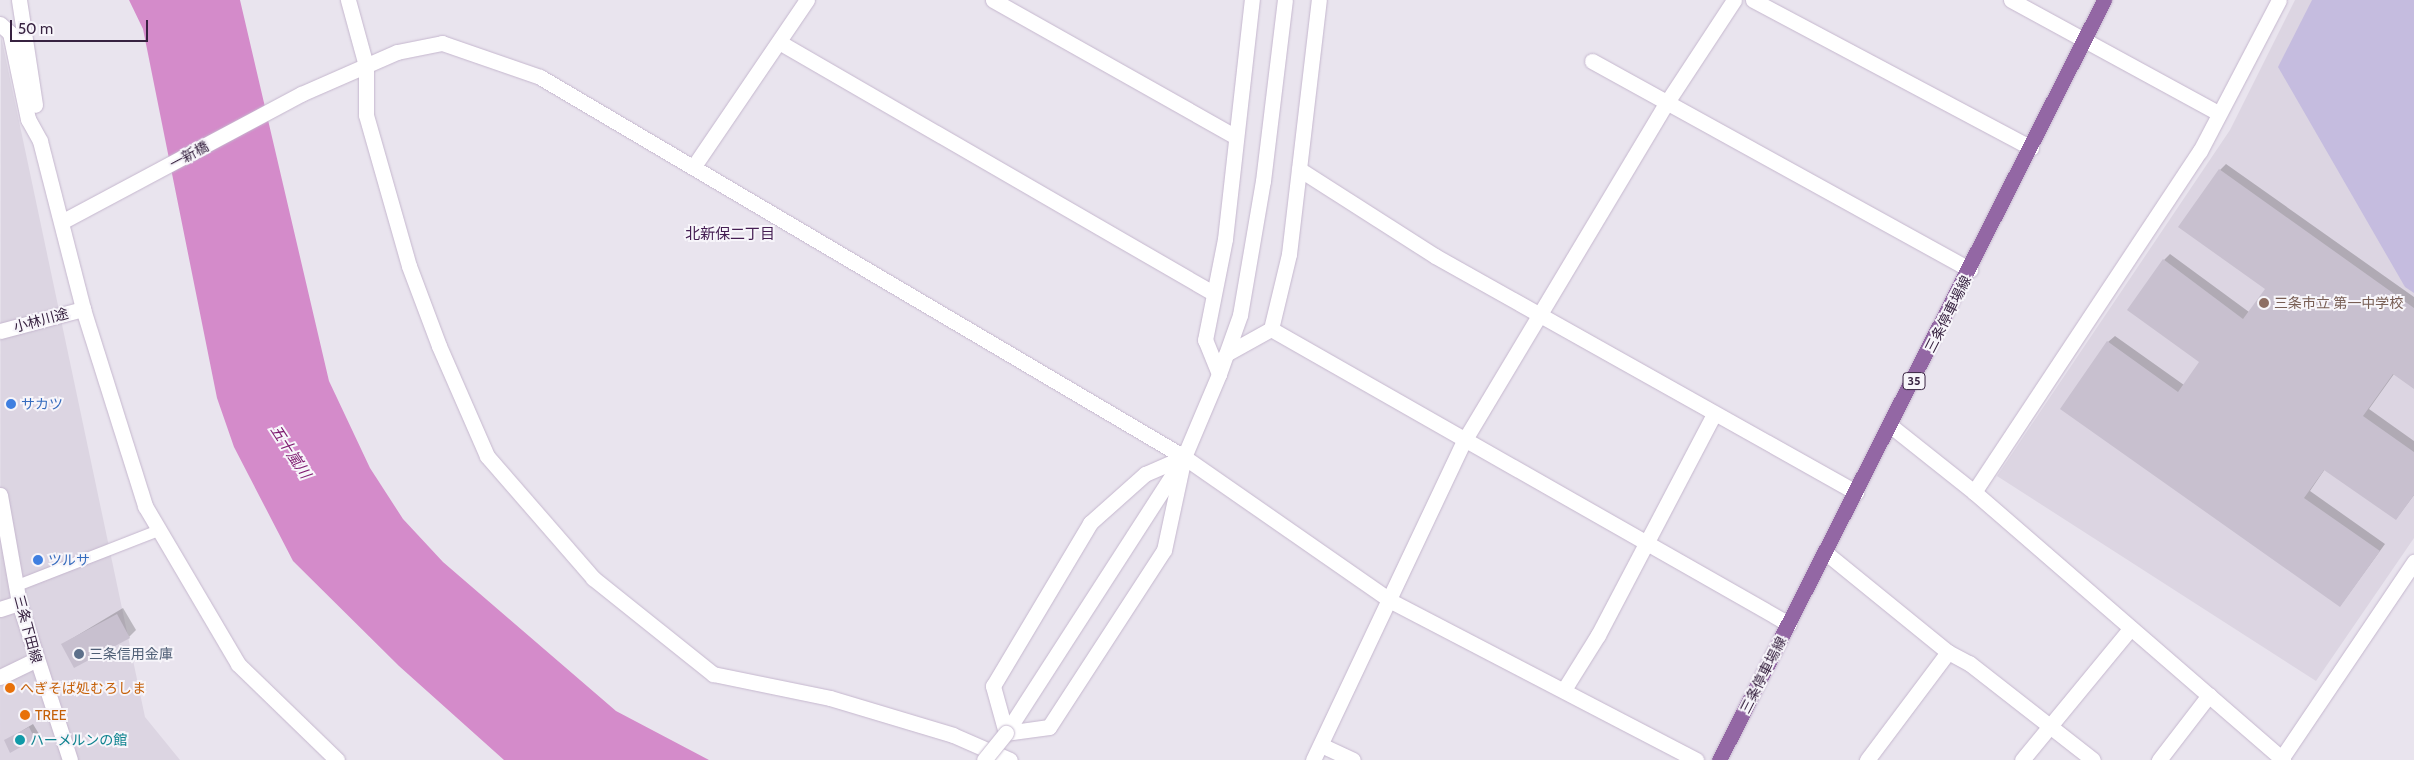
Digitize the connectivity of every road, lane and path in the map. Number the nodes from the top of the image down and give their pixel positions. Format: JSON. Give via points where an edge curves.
{"nodes":[{"id":1,"x":19,"y":0,"type":"edge"},
{"id":2,"x":348,"y":0,"type":"edge"},
{"id":3,"x":807,"y":0,"type":"edge"},
{"id":4,"x":993,"y":0,"type":"edge"},
{"id":5,"x":1252,"y":0,"type":"edge"},
{"id":6,"x":1285,"y":0,"type":"edge"},
{"id":7,"x":1320,"y":0,"type":"edge"},
{"id":8,"x":1734,"y":0,"type":"edge"},
{"id":9,"x":1753,"y":0,"type":"edge"},
{"id":10,"x":2011,"y":0,"type":"edge"},
{"id":11,"x":2104,"y":0,"type":"edge"},
{"id":12,"x":2279,"y":0,"type":"edge"},
{"id":13,"x":0,"y":24,"type":"edge"},
{"id":14,"x":2084,"y":37,"type":"junction"},
{"id":15,"x":779,"y":42,"type":"junction"},
{"id":16,"x":1592,"y":61,"type":"dead end"},
{"id":17,"x":366,"y":66,"type":"junction"},
{"id":18,"x":1667,"y":102,"type":"junction"},
{"id":19,"x":2218,"y":113,"type":"junction"},
{"id":20,"x":1236,"y":137,"type":"junction"},
{"id":21,"x":40,"y":141,"type":"junction"},
{"id":22,"x":2032,"y":148,"type":"junction"},
{"id":23,"x":694,"y":166,"type":"junction"},
{"id":24,"x":1299,"y":169,"type":"junction"},
{"id":25,"x":69,"y":219,"type":"junction"},
{"id":26,"x":1970,"y":270,"type":"junction"},
{"id":27,"x":1213,"y":293,"type":"junction"},
{"id":28,"x":83,"y":309,"type":"junction"},
{"id":29,"x":1542,"y":315,"type":"junction"},
{"id":30,"x":1271,"y":329,"type":"junction"},
{"id":31,"x":0,"y":331,"type":"edge"},
{"id":32,"x":1226,"y":354,"type":"junction"},
{"id":33,"x":1219,"y":374,"type":"junction"},
{"id":34,"x":1714,"y":414,"type":"junction"},
{"id":35,"x":1891,"y":426,"type":"junction"},
{"id":36,"x":1464,"y":441,"type":"junction"},
{"id":37,"x":1184,"y":457,"type":"junction"},
{"id":38,"x":1856,"y":492,"type":"junction"},
{"id":39,"x":1974,"y":492,"type":"junction"},
{"id":40,"x":0,"y":494,"type":"edge"},
{"id":41,"x":3,"y":530,"type":"edge"},
{"id":42,"x":158,"y":530,"type":"junction"},
{"id":43,"x":1643,"y":544,"type":"junction"},
{"id":44,"x":1826,"y":553,"type":"junction"},
{"id":45,"x":2414,"y":562,"type":"edge"},
{"id":46,"x":17,"y":585,"type":"junction"},
{"id":47,"x":1391,"y":601,"type":"junction"},
{"id":48,"x":18,"y":603,"type":"junction"},
{"id":49,"x":0,"y":609,"type":"edge"},
{"id":50,"x":1789,"y":624,"type":"junction"},
{"id":51,"x":2130,"y":629,"type":"junction"},
{"id":52,"x":1948,"y":652,"type":"junction"},
{"id":53,"x":35,"y":660,"type":"junction"},
{"id":54,"x":0,"y":677,"type":"edge"},
{"id":55,"x":1564,"y":688,"type":"junction"},
{"id":56,"x":2209,"y":695,"type":"junction"},
{"id":57,"x":2047,"y":727,"type":"junction"},
{"id":58,"x":1006,"y":733,"type":"junction"},
{"id":59,"x":1321,"y":745,"type":"junction"},
{"id":60,"x":2282,"y":759,"type":"edge"},
{"id":61,"x":70,"y":760,"type":"edge"},
{"id":62,"x":337,"y":760,"type":"edge"},
{"id":63,"x":984,"y":760,"type":"edge"},
{"id":64,"x":1010,"y":760,"type":"edge"},
{"id":65,"x":1313,"y":760,"type":"edge"},
{"id":66,"x":1353,"y":760,"type":"edge"},
{"id":67,"x":1696,"y":760,"type":"edge"},
{"id":68,"x":1719,"y":760,"type":"edge"},
{"id":69,"x":1867,"y":760,"type":"edge"},
{"id":70,"x":2022,"y":760,"type":"edge"},
{"id":71,"x":2093,"y":760,"type":"edge"},
{"id":72,"x":2158,"y":760,"type":"edge"}],
"edges":[{"from":1,"to":21,"type":"street"},
{"from":2,"to":17,"type":"street"},
{"from":3,"to":15,"type":"street"},
{"from":4,"to":20,"type":"street"},
{"from":5,"to":20,"type":"street"},
{"from":6,"to":32,"type":"street","via":[[1263,180],[1240,315]]},
{"from":7,"to":24,"type":"street"},
{"from":8,"to":18,"type":"street"},
{"from":9,"to":22,"type":"street"},
{"from":10,"to":14,"type":"street"},
{"from":11,"to":14,"type":"main road","name":"三条停車場線","number":"35"},
{"from":12,"to":19,"type":"street"},
{"from":13,"to":21,"type":"street","via":[[10,33],[28,119]]},
{"from":14,"to":19,"type":"street"},
{"from":14,"to":22,"type":"main road","name":"三条停車場線","number":"35"},
{"from":15,"to":23,"type":"street"},
{"from":15,"to":27,"type":"street"},
{"from":16,"to":18,"type":"street"},
{"from":17,"to":23,"type":"street","name":"一新橋","via":[[398,52],[442,44],[540,78]]},
{"from":17,"to":25,"type":"street","name":"一新橋","via":[[301,94]]},
{"from":17,"to":64,"type":"street","via":[[366,115],[409,266],[439,346],[487,456],[593,578],[713,674],[830,698],[953,735]]},
{"from":18,"to":26,"type":"street"},
{"from":18,"to":29,"type":"street"},
{"from":19,"to":39,"type":"street","via":[[2200,151]]},
{"from":20,"to":27,"type":"street","via":[[1225,239]]},
{"from":21,"to":25,"type":"street"},
{"from":22,"to":26,"type":"main road","name":"三条停車場線","number":"35"},
{"from":23,"to":37,"type":"street","name":"一新橋"},
{"from":24,"to":29,"type":"street","via":[[1435,256]]},
{"from":24,"to":30,"type":"street","via":[[1289,254]]},
{"from":25,"to":28,"type":"street"},
{"from":26,"to":35,"type":"main road","name":"三条停車場線","number":"35"},
{"from":27,"to":33,"type":"street","via":[[1205,340]]},
{"from":28,"to":31,"type":"street","name":"小林川途"},
{"from":28,"to":42,"type":"street","via":[[145,506]]},
{"from":29,"to":34,"type":"street"},
{"from":29,"to":36,"type":"street"},
{"from":30,"to":32,"type":"street"},
{"from":30,"to":36,"type":"street"},
{"from":32,"to":33,"type":"street"},
{"from":33,"to":37,"type":"street"},
{"from":34,"to":38,"type":"street"},
{"from":34,"to":43,"type":"street"},
{"from":35,"to":38,"type":"main road","name":"三条停車場線","number":"35"},
{"from":35,"to":39,"type":"street"},
{"from":36,"to":43,"type":"street"},
{"from":36,"to":47,"type":"street"},
{"from":37,"to":47,"type":"street","name":"一新橋"},
{"from":37,"to":58,"type":"street"},
{"from":37,"to":58,"type":"street","via":[[1159,558],[1049,727]]},
{"from":37,"to":58,"type":"street","via":[[1145,474],[1090,523],[993,686]]},
{"from":38,"to":44,"type":"main road","name":"三条停車場線","number":"35"},
{"from":39,"to":51,"type":"street"},
{"from":40,"to":41,"type":"street","name":"三条下田線"},
{"from":41,"to":46,"type":"street","name":"三条下田線"},
{"from":42,"to":46,"type":"lane"},
{"from":42,"to":62,"type":"street","via":[[238,664]]},
{"from":43,"to":50,"type":"street"},
{"from":43,"to":55,"type":"street","via":[[1598,635]]},
{"from":44,"to":50,"type":"main road","name":"三条停車場線","number":"35"},
{"from":44,"to":52,"type":"street"},
{"from":45,"to":60,"type":"street"},
{"from":46,"to":48,"type":"street","name":"三条下田線"},
{"from":47,"to":55,"type":"street","name":"一新橋"},
{"from":47,"to":59,"type":"street"},
{"from":48,"to":49,"type":"street"},
{"from":48,"to":53,"type":"street","name":"三条下田線"},
{"from":50,"to":68,"type":"main road","name":"三条停車場線","number":"35"},
{"from":51,"to":56,"type":"street"},
{"from":51,"to":57,"type":"street"},
{"from":52,"to":57,"type":"street","via":[[1969,663]]},
{"from":52,"to":69,"type":"street"},
{"from":53,"to":54,"type":"street"},
{"from":53,"to":61,"type":"street","name":"三条下田線"},
{"from":55,"to":67,"type":"street","name":"一新橋"},
{"from":56,"to":60,"type":"street"},
{"from":56,"to":72,"type":"street"},
{"from":57,"to":70,"type":"street"},
{"from":57,"to":71,"type":"street"},
{"from":58,"to":63,"type":"street","bridge":true},
{"from":59,"to":65,"type":"street"},
{"from":59,"to":66,"type":"street"}]}
